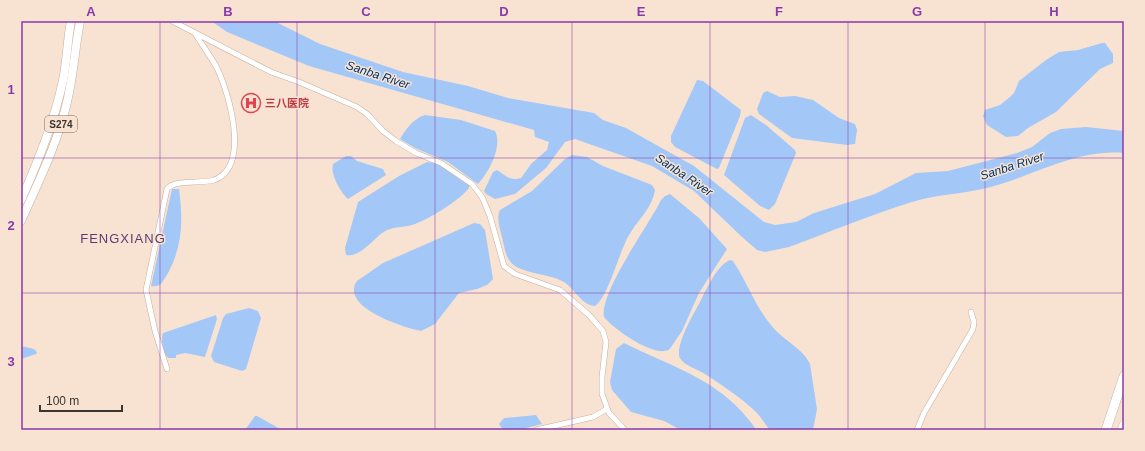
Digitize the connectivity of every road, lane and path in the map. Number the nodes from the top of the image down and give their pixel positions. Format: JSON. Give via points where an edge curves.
{"nodes":[{"id":1,"x":71,"y":21,"type":"edge"},
{"id":2,"x":80,"y":21,"type":"edge"},
{"id":3,"x":172,"y":21,"type":"edge"},
{"id":4,"x":195,"y":34,"type":"junction"},
{"id":5,"x":21,"y":200,"type":"edge"},
{"id":6,"x":21,"y":222,"type":"edge"},
{"id":7,"x":971,"y":312,"type":"dead end"},
{"id":8,"x":167,"y":369,"type":"dead end"},
{"id":9,"x":1124,"y":376,"type":"edge"},
{"id":10,"x":607,"y":410,"type":"junction"},
{"id":11,"x":1124,"y":425,"type":"edge"},
{"id":12,"x":536,"y":430,"type":"edge"},
{"id":13,"x":625,"y":430,"type":"edge"},
{"id":14,"x":917,"y":430,"type":"edge"},
{"id":15,"x":1106,"y":430,"type":"edge"},
{"id":16,"x":1122,"y":430,"type":"edge"}],
"edges":[{"from":1,"to":5,"type":"main road","number":"S274","via":[[63,83],[55,115]]},
{"from":2,"to":6,"type":"main road","number":"S274","via":[[64,117]]},
{"from":3,"to":4,"type":"street"},
{"from":4,"to":8,"type":"street","via":[[216,68],[224,87],[231,116],[234,150],[229,168],[219,177],[208,181],[174,184],[167,189],[146,290]]},
{"from":4,"to":10,"type":"street","via":[[271,72],[358,107],[396,141],[416,153],[442,163],[472,184],[482,197],[490,216],[504,266],[515,274],[560,290],[603,331],[606,350],[601,385]]},
{"from":7,"to":14,"type":"street","via":[[974,322],[972,329]]},
{"from":9,"to":15,"type":"highway"},
{"from":10,"to":12,"type":"street","via":[[593,418]]},
{"from":10,"to":13,"type":"street"},
{"from":11,"to":16,"type":"highway"}]}
